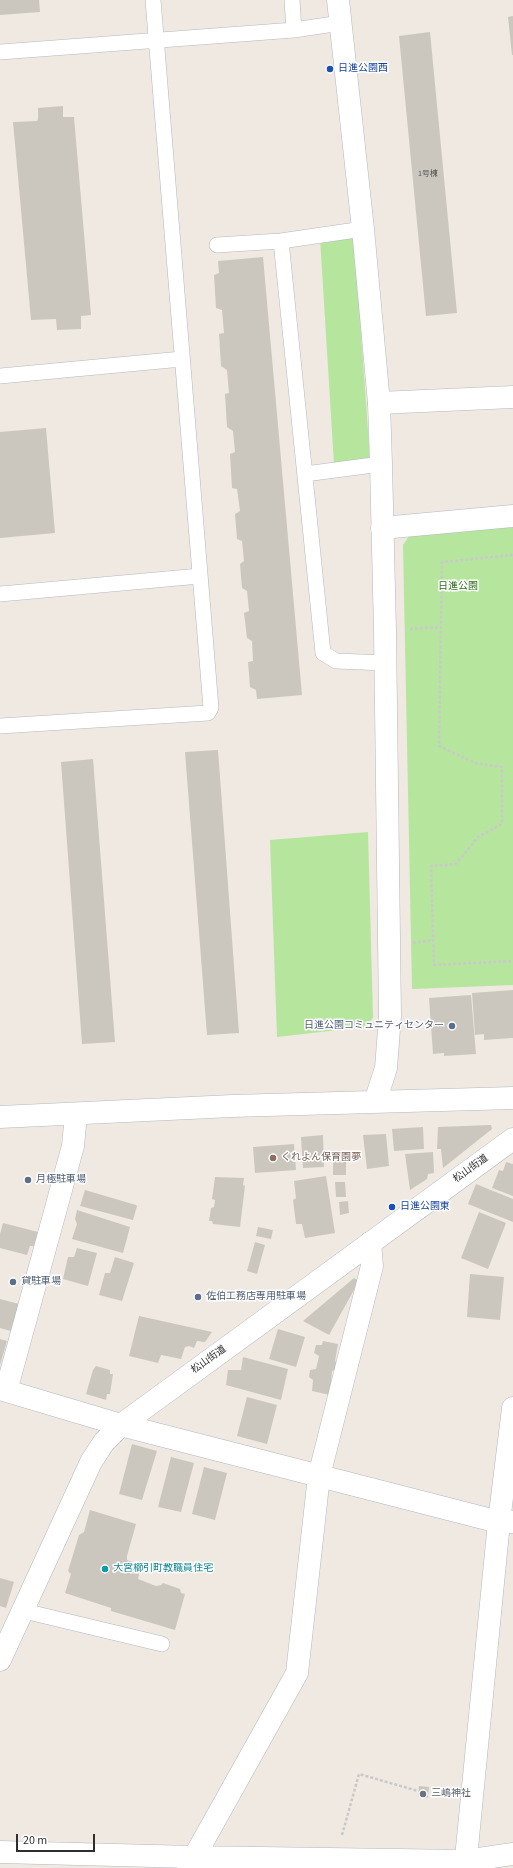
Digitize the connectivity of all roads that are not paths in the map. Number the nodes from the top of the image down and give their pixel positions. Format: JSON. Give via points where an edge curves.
{"nodes":[{"id":1,"x":153,"y":0,"type":"edge"},
{"id":2,"x":292,"y":0,"type":"edge"},
{"id":3,"x":338,"y":0,"type":"edge"},
{"id":4,"x":340,"y":23,"type":"junction"},
{"id":5,"x":294,"y":30,"type":"junction"},
{"id":6,"x":157,"y":40,"type":"junction"},
{"id":7,"x":0,"y":52,"type":"edge"},
{"id":8,"x":363,"y":229,"type":"junction"},
{"id":9,"x":281,"y":241,"type":"junction"},
{"id":10,"x":217,"y":245,"type":"dead end"},
{"id":11,"x":182,"y":359,"type":"junction"},
{"id":12,"x":0,"y":376,"type":"edge"},
{"id":13,"x":513,"y":397,"type":"edge"},
{"id":14,"x":379,"y":403,"type":"junction"},
{"id":15,"x":381,"y":464,"type":"junction"},
{"id":16,"x":305,"y":474,"type":"junction"},
{"id":17,"x":513,"y":516,"type":"edge"},
{"id":18,"x":382,"y":528,"type":"junction"},
{"id":19,"x":200,"y":576,"type":"junction"},
{"id":20,"x":0,"y":594,"type":"edge"},
{"id":21,"x":386,"y":663,"type":"junction"},
{"id":22,"x":0,"y":726,"type":"edge"},
{"id":23,"x":513,"y":1098,"type":"edge"},
{"id":24,"x":375,"y":1102,"type":"junction"},
{"id":25,"x":76,"y":1114,"type":"junction"},
{"id":26,"x":0,"y":1117,"type":"edge"},
{"id":27,"x":513,"y":1138,"type":"edge"},
{"id":28,"x":370,"y":1243,"type":"junction"},
{"id":29,"x":3,"y":1390,"type":"edge"},
{"id":30,"x":513,"y":1414,"type":"edge"},
{"id":31,"x":121,"y":1425,"type":"junction"},
{"id":32,"x":319,"y":1476,"type":"junction"},
{"id":33,"x":506,"y":1522,"type":"edge"},
{"id":34,"x":24,"y":1611,"type":"junction"},
{"id":35,"x":162,"y":1644,"type":"dead end"},
{"id":36,"x":0,"y":1660,"type":"edge"},
{"id":37,"x":0,"y":1852,"type":"edge"},
{"id":38,"x":513,"y":1854,"type":"edge"},
{"id":39,"x":191,"y":1863,"type":"edge"},
{"id":40,"x":465,"y":1865,"type":"edge"}],
"edges":[{"from":1,"to":6,"type":"lane"},
{"from":2,"to":5,"type":"lane"},
{"from":3,"to":4,"type":"street"},
{"from":4,"to":5,"type":"lane"},
{"from":4,"to":8,"type":"street"},
{"from":5,"to":6,"type":"lane"},
{"from":6,"to":7,"type":"lane"},
{"from":6,"to":11,"type":"lane"},
{"from":8,"to":9,"type":"lane"},
{"from":8,"to":14,"type":"street"},
{"from":9,"to":10,"type":"lane"},
{"from":9,"to":16,"type":"lane"},
{"from":11,"to":12,"type":"lane"},
{"from":11,"to":19,"type":"lane"},
{"from":13,"to":14,"type":"street"},
{"from":14,"to":15,"type":"street"},
{"from":15,"to":16,"type":"lane"},
{"from":15,"to":18,"type":"street"},
{"from":16,"to":21,"type":"lane","via":[[323,653],[336,661]]},
{"from":17,"to":18,"type":"street"},
{"from":18,"to":21,"type":"street"},
{"from":19,"to":20,"type":"lane"},
{"from":19,"to":22,"type":"lane","via":[[211,708],[208,713]]},
{"from":21,"to":24,"type":"street","via":[[390,1016],[386,1068]]},
{"from":23,"to":24,"type":"street"},
{"from":24,"to":25,"type":"street"},
{"from":25,"to":26,"type":"street"},
{"from":25,"to":29,"type":"street","via":[[73,1146]]},
{"from":27,"to":28,"type":"street","name":"松山街道"},
{"from":28,"to":31,"type":"street","name":"松山街道"},
{"from":28,"to":32,"type":"street","via":[[372,1266]]},
{"from":29,"to":31,"type":"street"},
{"from":30,"to":33,"type":"street"},
{"from":31,"to":32,"type":"street"},
{"from":31,"to":34,"type":"street","name":"松山街道","via":[[104,1442],[91,1462]]},
{"from":32,"to":33,"type":"street"},
{"from":32,"to":39,"type":"street","via":[[297,1673]]},
{"from":33,"to":40,"type":"street"},
{"from":34,"to":35,"type":"lane"},
{"from":34,"to":36,"type":"street","name":"松山街道"},
{"from":37,"to":39,"type":"street"},
{"from":38,"to":40,"type":"street"},
{"from":39,"to":40,"type":"street","via":[[335,1859]]}]}
